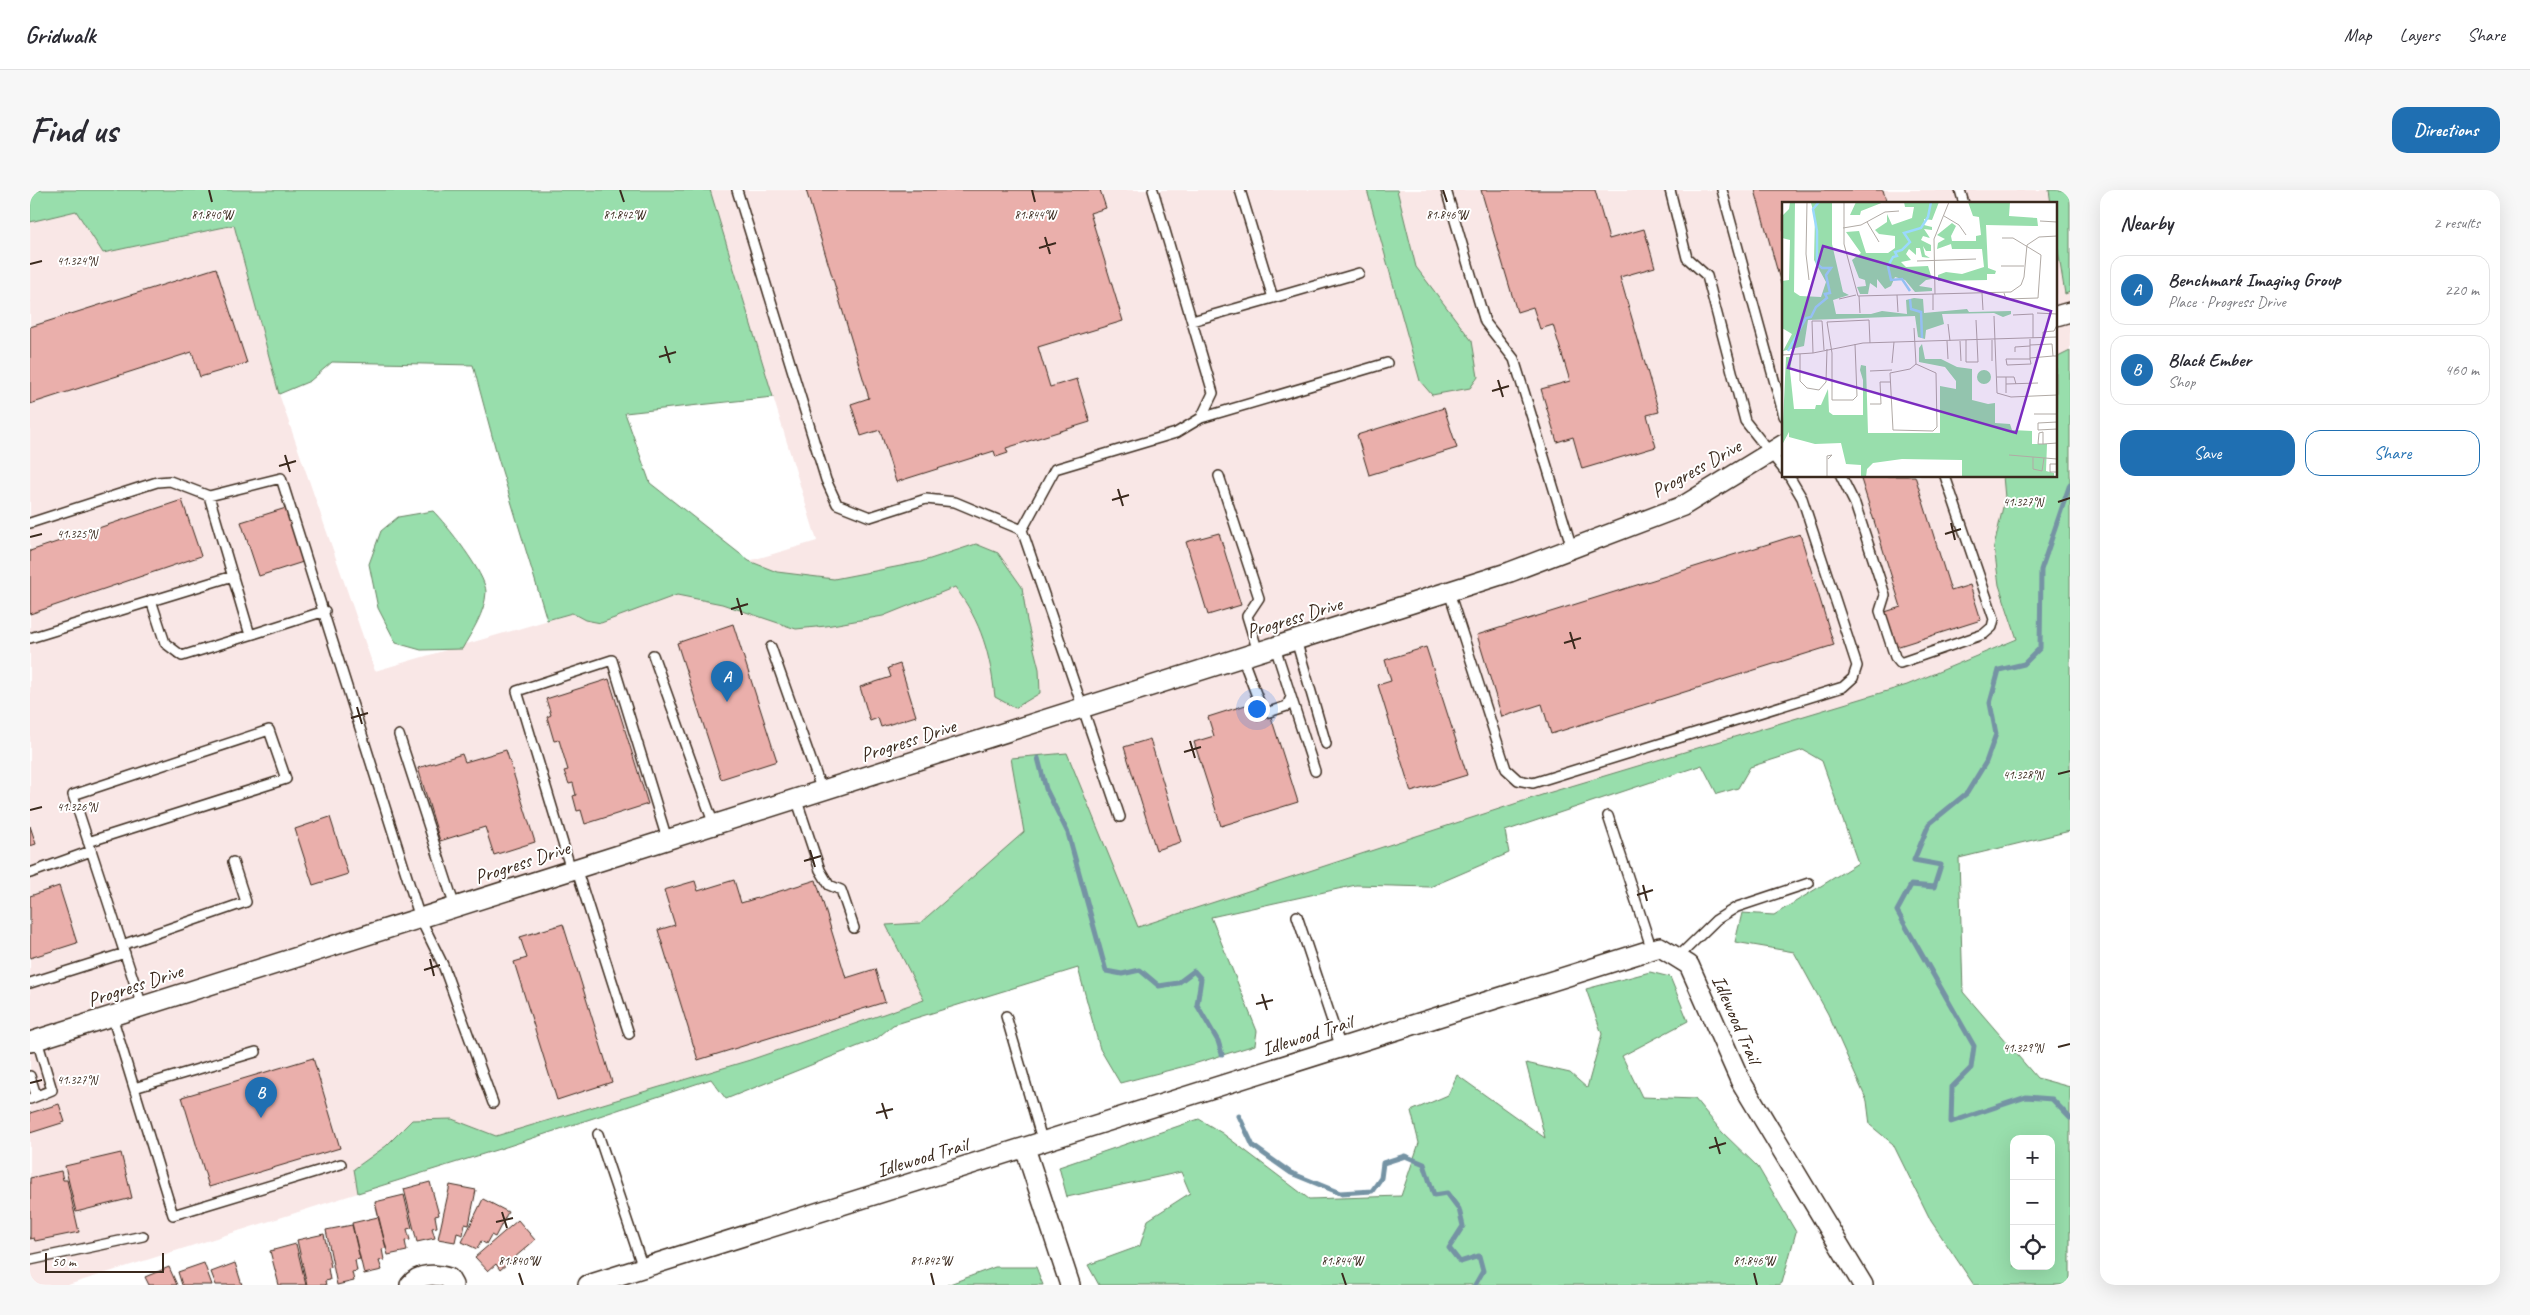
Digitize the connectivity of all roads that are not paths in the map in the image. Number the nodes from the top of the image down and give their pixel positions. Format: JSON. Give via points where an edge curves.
{"nodes":[{"id":1,"x":737,"y":190,"type":"edge"},
{"id":2,"x":1153,"y":190,"type":"edge"},
{"id":3,"x":1240,"y":190,"type":"edge"},
{"id":4,"x":1446,"y":190,"type":"edge"},
{"id":5,"x":1670,"y":190,"type":"edge"},
{"id":6,"x":1723,"y":195,"type":"edge"},
{"id":7,"x":1359,"y":273,"type":"dead end"},
{"id":8,"x":1273,"y":298,"type":"junction"},
{"id":9,"x":1192,"y":321,"type":"junction"},
{"id":10,"x":1387,"y":364,"type":"dead end"},
{"id":11,"x":1782,"y":409,"type":"edge"},
{"id":12,"x":1201,"y":418,"type":"junction"},
{"id":13,"x":1777,"y":448,"type":"edge"},
{"id":14,"x":1782,"y":464,"type":"edge"},
{"id":15,"x":1218,"y":476,"type":"dead end"},
{"id":16,"x":1790,"y":478,"type":"edge"},
{"id":17,"x":1842,"y":478,"type":"edge"},
{"id":18,"x":1946,"y":478,"type":"edge"},
{"id":19,"x":209,"y":496,"type":"junction"},
{"id":20,"x":30,"y":523,"type":"edge"},
{"id":21,"x":1022,"y":530,"type":"junction"},
{"id":22,"x":1572,"y":548,"type":"junction"},
{"id":23,"x":233,"y":576,"type":"junction"},
{"id":24,"x":1449,"y":592,"type":"junction"},
{"id":25,"x":151,"y":600,"type":"junction"},
{"id":26,"x":325,"y":611,"type":"junction"},
{"id":27,"x":250,"y":634,"type":"junction"},
{"id":28,"x":30,"y":638,"type":"edge"},
{"id":29,"x":1296,"y":640,"type":"junction"},
{"id":30,"x":771,"y":647,"type":"dead end"},
{"id":31,"x":1258,"y":652,"type":"junction"},
{"id":32,"x":653,"y":655,"type":"dead end"},
{"id":33,"x":1291,"y":697,"type":"junction"},
{"id":34,"x":1082,"y":708,"type":"junction"},
{"id":35,"x":399,"y":735,"type":"dead end"},
{"id":36,"x":1326,"y":744,"type":"dead end"},
{"id":37,"x":1316,"y":771,"type":"dead end"},
{"id":38,"x":822,"y":790,"type":"junction"},
{"id":39,"x":796,"y":798,"type":"junction"},
{"id":40,"x":1608,"y":816,"type":"dead end"},
{"id":41,"x":1120,"y":817,"type":"dead end"},
{"id":42,"x":714,"y":825,"type":"junction"},
{"id":43,"x":667,"y":840,"type":"junction"},
{"id":44,"x":90,"y":847,"type":"junction"},
{"id":45,"x":233,"y":862,"type":"dead end"},
{"id":46,"x":573,"y":869,"type":"junction"},
{"id":47,"x":30,"y":873,"type":"edge"},
{"id":48,"x":1809,"y":882,"type":"dead end"},
{"id":49,"x":454,"y":907,"type":"junction"},
{"id":50,"x":1297,"y":916,"type":"dead end"},
{"id":51,"x":420,"y":918,"type":"junction"},
{"id":52,"x":854,"y":928,"type":"dead end"},
{"id":53,"x":124,"y":949,"type":"junction"},
{"id":54,"x":1652,"y":950,"type":"junction"},
{"id":55,"x":1677,"y":958,"type":"junction"},
{"id":56,"x":30,"y":983,"type":"edge"},
{"id":57,"x":142,"y":1006,"type":"junction"},
{"id":58,"x":112,"y":1016,"type":"junction"},
{"id":59,"x":1006,"y":1016,"type":"dead end"},
{"id":60,"x":629,"y":1034,"type":"dead end"},
{"id":61,"x":34,"y":1041,"type":"edge"},
{"id":62,"x":1341,"y":1048,"type":"junction"},
{"id":63,"x":256,"y":1052,"type":"dead end"},
{"id":64,"x":30,"y":1076,"type":"edge"},
{"id":65,"x":134,"y":1088,"type":"junction"},
{"id":66,"x":33,"y":1097,"type":"edge"},
{"id":67,"x":493,"y":1103,"type":"dead end"},
{"id":68,"x":598,"y":1134,"type":"dead end"},
{"id":69,"x":1034,"y":1146,"type":"junction"},
{"id":70,"x":341,"y":1164,"type":"dead end"},
{"id":71,"x":143,"y":1236,"type":"dead end"},
{"id":72,"x":30,"y":1260,"type":"edge"},
{"id":73,"x":643,"y":1268,"type":"junction"},
{"id":74,"x":410,"y":1285,"type":"edge"},
{"id":75,"x":452,"y":1285,"type":"edge"},
{"id":76,"x":588,"y":1285,"type":"edge"},
{"id":77,"x":1070,"y":1285,"type":"edge"},
{"id":78,"x":1863,"y":1285,"type":"edge"}],
"edges":[{"from":1,"to":21,"type":"lane","via":[[826,480],[837,504],[870,517],[926,498],[955,502]]},
{"from":2,"to":9,"type":"lane"},
{"from":3,"to":8,"type":"lane"},
{"from":4,"to":22,"type":"lane","via":[[1484,322],[1514,359]]},
{"from":5,"to":13,"type":"lane","via":[[1687,258],[1707,276],[1745,421]]},
{"from":6,"to":11,"type":"lane"},
{"from":7,"to":8,"type":"lane"},
{"from":8,"to":9,"type":"lane"},
{"from":9,"to":12,"type":"lane","via":[[1212,394]]},
{"from":10,"to":12,"type":"lane"},
{"from":12,"to":21,"type":"lane","via":[[1176,433],[1055,469]]},
{"from":13,"to":14,"type":"lane"},
{"from":13,"to":22,"type":"street","name":"Progress Drive","via":[[1683,506]]},
{"from":15,"to":31,"type":"lane","via":[[1259,598],[1247,616]]},
{"from":16,"to":24,"type":"lane","via":[[1802,498],[1857,666],[1853,678],[1843,687],[1533,782],[1518,780],[1506,769]]},
{"from":17,"to":18,"type":"lane","via":[[1855,504],[1885,595],[1880,611],[1895,657],[1900,663],[1984,634],[1994,620]]},
{"from":19,"to":20,"type":"lane","via":[[170,481],[157,482]]},
{"from":19,"to":23,"type":"lane"},
{"from":19,"to":26,"type":"lane","via":[[281,478]]},
{"from":21,"to":34,"type":"lane"},
{"from":22,"to":24,"type":"street","name":"Progress Drive"},
{"from":23,"to":25,"type":"lane"},
{"from":23,"to":27,"type":"lane"},
{"from":24,"to":29,"type":"street","name":"Progress Drive"},
{"from":25,"to":27,"type":"lane","via":[[165,643],[182,656]]},
{"from":25,"to":28,"type":"lane"},
{"from":26,"to":27,"type":"lane"},
{"from":26,"to":51,"type":"lane"},
{"from":29,"to":31,"type":"street","name":"Progress Drive"},
{"from":29,"to":36,"type":"lane"},
{"from":30,"to":38,"type":"lane"},
{"from":31,"to":33,"type":"lane"},
{"from":31,"to":33,"type":"lane","via":[[1261,707],[1269,712],[1287,706]]},
{"from":31,"to":34,"type":"street","name":"Progress Drive"},
{"from":32,"to":42,"type":"lane"},
{"from":33,"to":37,"type":"lane"},
{"from":34,"to":38,"type":"street","name":"Progress Drive"},
{"from":34,"to":41,"type":"lane"},
{"from":35,"to":49,"type":"lane"},
{"from":38,"to":39,"type":"street","name":"Progress Drive"},
{"from":39,"to":42,"type":"street","name":"Progress Drive"},
{"from":39,"to":52,"type":"lane","via":[[820,870],[829,884],[841,890]]},
{"from":40,"to":54,"type":"lane"},
{"from":42,"to":43,"type":"street","name":"Progress Drive"},
{"from":43,"to":46,"type":"street","name":"Progress Drive"},
{"from":43,"to":46,"type":"lane","via":[[612,660],[517,691]]},
{"from":44,"to":44,"type":"lane","via":[[73,794],[269,730],[286,779]]},
{"from":44,"to":47,"type":"lane"},
{"from":44,"to":53,"type":"lane"},
{"from":45,"to":53,"type":"lane","via":[[246,902]]},
{"from":46,"to":49,"type":"street","name":"Progress Drive"},
{"from":46,"to":60,"type":"lane"},
{"from":48,"to":55,"type":"lane","via":[[1737,907],[1716,920]]},
{"from":49,"to":51,"type":"street","name":"Progress Drive"},
{"from":50,"to":62,"type":"lane"},
{"from":51,"to":57,"type":"street","name":"Progress Drive"},
{"from":51,"to":67,"type":"lane","via":[[443,965]]},
{"from":53,"to":56,"type":"lane"},
{"from":53,"to":57,"type":"lane"},
{"from":54,"to":55,"type":"street","name":"Idlewood Trail","via":[[1660,948]]},
{"from":54,"to":62,"type":"street","name":"Idlewood Trail"},
{"from":55,"to":78,"type":"street","name":"Idlewood Trail","via":[[1689,965],[1740,1080]]},
{"from":57,"to":58,"type":"street","name":"Progress Drive"},
{"from":58,"to":61,"type":"street","name":"Progress Drive"},
{"from":58,"to":65,"type":"lane"},
{"from":59,"to":69,"type":"lane"},
{"from":61,"to":66,"type":"lane","via":[[52,1090]]},
{"from":62,"to":69,"type":"street","name":"Idlewood Trail"},
{"from":63,"to":65,"type":"lane"},
{"from":64,"to":66,"type":"lane"},
{"from":65,"to":70,"type":"lane","via":[[173,1215]]},
{"from":68,"to":73,"type":"lane"},
{"from":69,"to":73,"type":"street","name":"Idlewood Trail"},
{"from":69,"to":77,"type":"street"},
{"from":71,"to":72,"type":"lane"},
{"from":73,"to":76,"type":"street","name":"Idlewood Trail"},
{"from":74,"to":75,"type":"street","via":[[433,1274],[449,1278]]}]}
